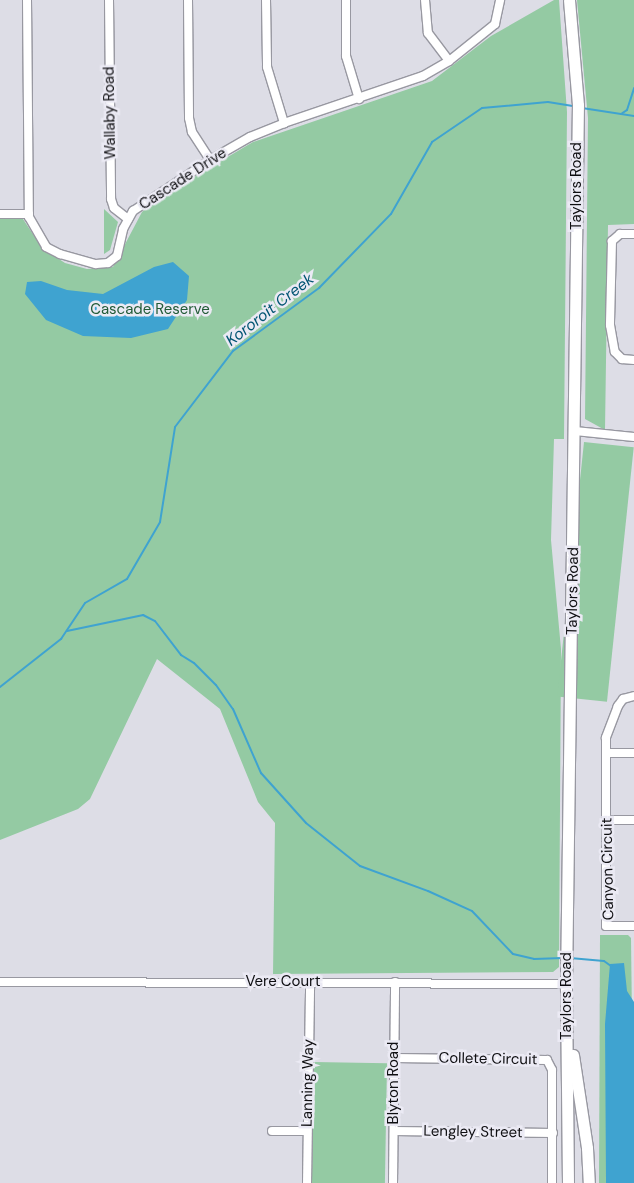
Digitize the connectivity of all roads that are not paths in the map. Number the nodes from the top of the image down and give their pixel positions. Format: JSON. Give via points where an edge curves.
{"nodes":[{"id":1,"x":27,"y":0,"type":"edge"},
{"id":2,"x":109,"y":0,"type":"edge"},
{"id":3,"x":188,"y":0,"type":"edge"},
{"id":4,"x":266,"y":0,"type":"edge"},
{"id":5,"x":346,"y":0,"type":"edge"},
{"id":6,"x":425,"y":0,"type":"edge"},
{"id":7,"x":500,"y":0,"type":"edge"},
{"id":8,"x":569,"y":0,"type":"edge"},
{"id":9,"x":449,"y":61,"type":"junction"},
{"id":10,"x":359,"y":99,"type":"junction"},
{"id":11,"x":284,"y":123,"type":"junction"},
{"id":12,"x":210,"y":160,"type":"junction"},
{"id":13,"x":0,"y":214,"type":"edge"},
{"id":14,"x":29,"y":214,"type":"junction"},
{"id":15,"x":128,"y":219,"type":"junction"},
{"id":16,"x":634,"y":234,"type":"edge"},
{"id":17,"x":634,"y":360,"type":"edge"},
{"id":18,"x":575,"y":430,"type":"junction"},
{"id":19,"x":634,"y":437,"type":"edge"},
{"id":20,"x":634,"y":696,"type":"edge"},
{"id":21,"x":606,"y":753,"type":"junction"},
{"id":22,"x":634,"y":753,"type":"edge"},
{"id":23,"x":607,"y":820,"type":"junction"},
{"id":24,"x":634,"y":820,"type":"edge"},
{"id":25,"x":568,"y":870,"type":"junction"},
{"id":26,"x":634,"y":926,"type":"edge"},
{"id":27,"x":0,"y":982,"type":"edge"},
{"id":28,"x":310,"y":982,"type":"junction"},
{"id":29,"x":395,"y":982,"type":"junction"},
{"id":30,"x":566,"y":984,"type":"junction"},
{"id":31,"x":395,"y":1058,"type":"junction"},
{"id":32,"x":272,"y":1131,"type":"dead end"},
{"id":33,"x":394,"y":1131,"type":"junction"},
{"id":34,"x":307,"y":1132,"type":"junction"},
{"id":35,"x":552,"y":1133,"type":"junction"},
{"id":36,"x":307,"y":1183,"type":"edge"},
{"id":37,"x":393,"y":1183,"type":"edge"},
{"id":38,"x":552,"y":1183,"type":"edge"},
{"id":39,"x":568,"y":1183,"type":"edge"},
{"id":40,"x":589,"y":1183,"type":"edge"}],
"edges":[{"from":1,"to":14,"type":"street","name":"Cascade Drive"},
{"from":2,"to":15,"type":"street","name":"Wallaby Road","via":[[111,199],[114,208]]},
{"from":3,"to":12,"type":"street","via":[[189,118],[192,132]]},
{"from":4,"to":11,"type":"street","via":[[267,67]]},
{"from":5,"to":10,"type":"street","via":[[346,56]]},
{"from":6,"to":9,"type":"street","via":[[428,33]]},
{"from":7,"to":9,"type":"street","name":"Cascade Drive","via":[[495,24]]},
{"from":8,"to":18,"type":"street","name":"Taylors Road","via":[[576,68],[578,138]]},
{"from":9,"to":10,"type":"street","name":"Cascade Drive","via":[[424,76]]},
{"from":10,"to":11,"type":"street","name":"Cascade Drive"},
{"from":11,"to":12,"type":"street","name":"Cascade Drive","via":[[250,137]]},
{"from":12,"to":15,"type":"street","name":"Cascade Drive","via":[[133,212]]},
{"from":13,"to":14,"type":"street"},
{"from":14,"to":15,"type":"street","name":"Cascade Drive","via":[[32,227],[46,247],[96,264],[108,263],[117,256]]},
{"from":16,"to":17,"type":"street","via":[[620,234],[612,241],[610,325],[619,358]]},
{"from":18,"to":19,"type":"street"},
{"from":18,"to":25,"type":"street","name":"Taylors Road"},
{"from":20,"to":21,"type":"street","name":"Canyon Circuit","via":[[623,699],[618,706],[606,738]]},
{"from":21,"to":22,"type":"street"},
{"from":21,"to":23,"type":"street","name":"Canyon Circuit"},
{"from":23,"to":24,"type":"street"},
{"from":23,"to":26,"type":"street","name":"Canyon Circuit","via":[[606,926]]},
{"from":25,"to":30,"type":"street","name":"Taylors Road"},
{"from":25,"to":40,"type":"street","via":[[573,878],[574,896],[574,1060]]},
{"from":27,"to":28,"type":"street","name":"Vere Court"},
{"from":28,"to":29,"type":"street","name":"Vere Court"},
{"from":28,"to":34,"type":"street","name":"Lanning Way"},
{"from":29,"to":30,"type":"street","name":"Vere Court"},
{"from":29,"to":31,"type":"street","name":"Blyton Road"},
{"from":30,"to":39,"type":"street","name":"Taylors Road"},
{"from":31,"to":33,"type":"street","name":"Blyton Road"},
{"from":31,"to":35,"type":"street","name":"Collete Circuit","via":[[547,1060],[552,1070]]},
{"from":32,"to":34,"type":"street"},
{"from":33,"to":35,"type":"street","name":"Lengley Street"},
{"from":33,"to":37,"type":"street","name":"Blyton Road"},
{"from":34,"to":36,"type":"street","name":"Lanning Way"},
{"from":35,"to":38,"type":"street","name":"Collete Circuit"}]}
